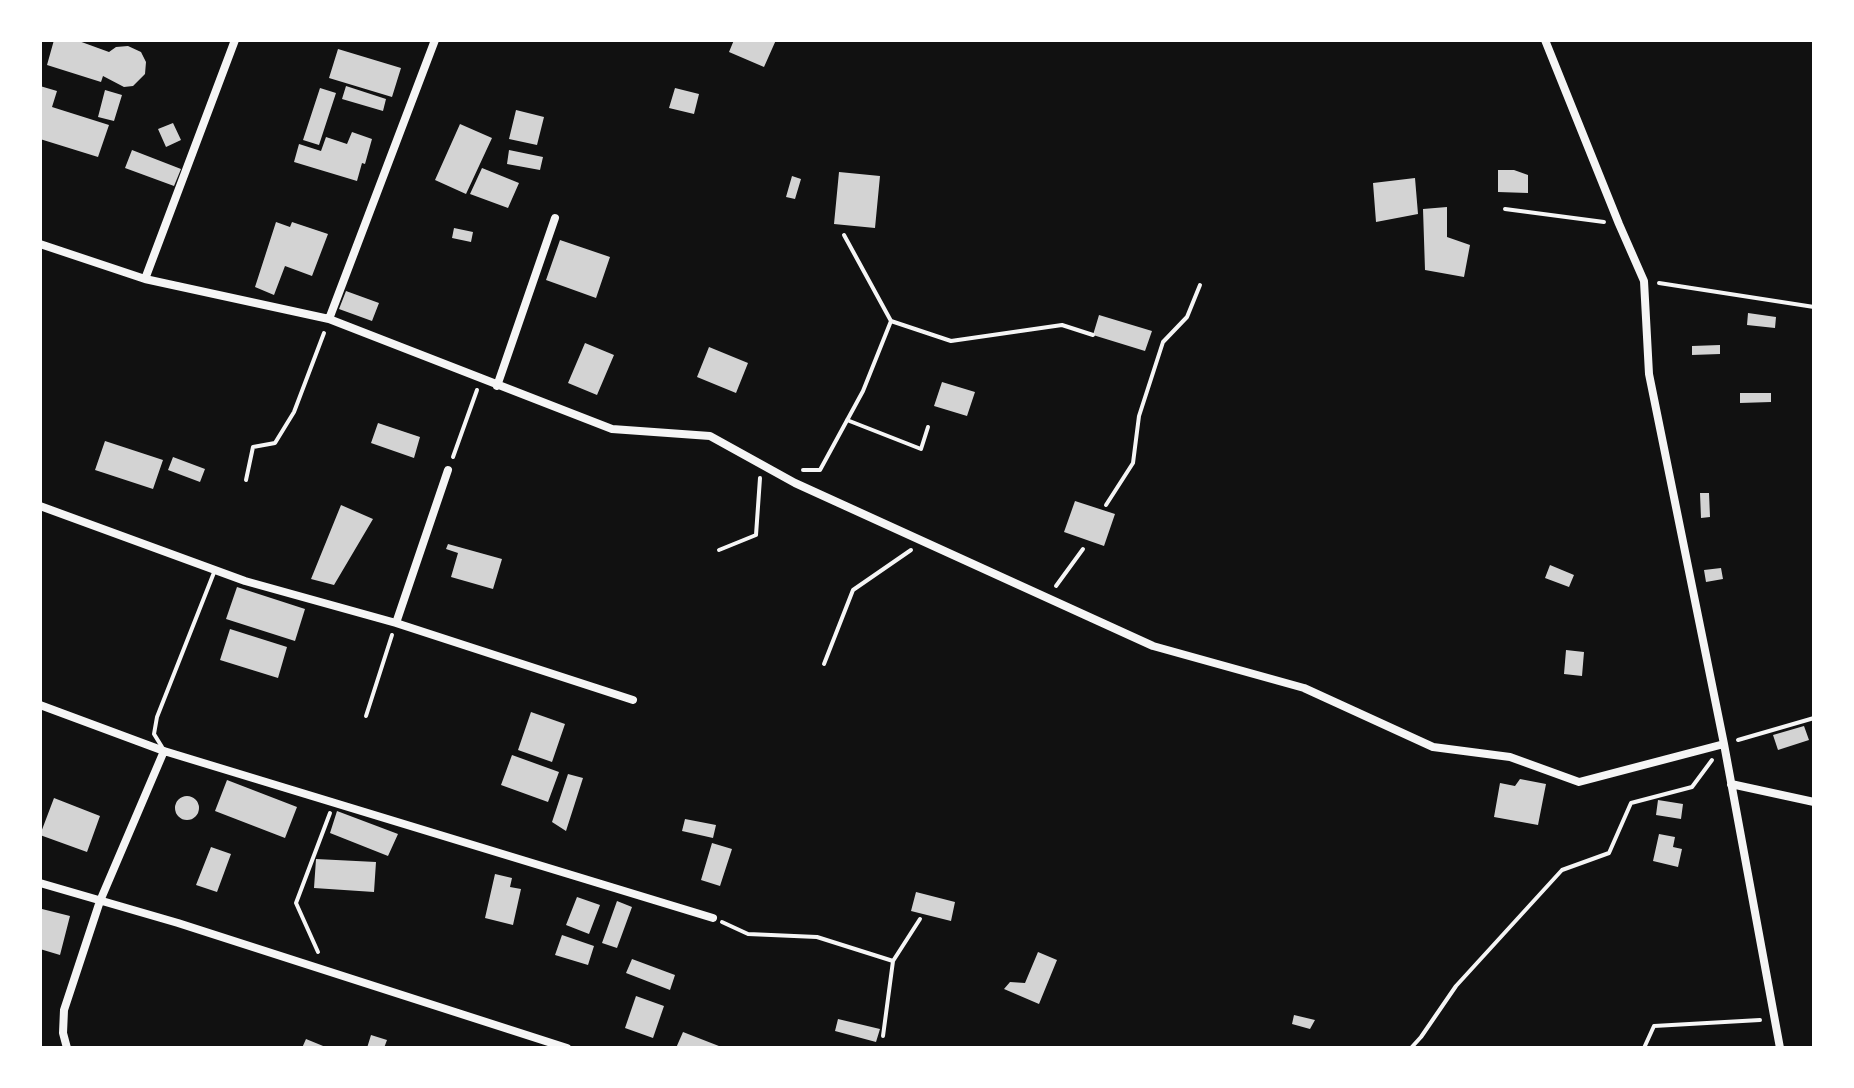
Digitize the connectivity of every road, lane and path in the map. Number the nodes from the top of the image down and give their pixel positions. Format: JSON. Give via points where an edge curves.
{"nodes":[{"id":1,"x":235,"y":40,"type":"edge"},
{"id":2,"x":435,"y":40,"type":"edge"},
{"id":3,"x":1545,"y":40,"type":"edge"},
{"id":4,"x":1504,"y":210,"type":"dead end"},
{"id":5,"x":555,"y":218,"type":"dead end"},
{"id":6,"x":1619,"y":224,"type":"junction"},
{"id":7,"x":844,"y":235,"type":"dead end"},
{"id":8,"x":40,"y":244,"type":"edge"},
{"id":9,"x":145,"y":278,"type":"junction"},
{"id":10,"x":1644,"y":281,"type":"junction"},
{"id":11,"x":1200,"y":285,"type":"dead end"},
{"id":12,"x":1814,"y":307,"type":"edge"},
{"id":13,"x":329,"y":319,"type":"junction"},
{"id":14,"x":891,"y":320,"type":"junction"},
{"id":15,"x":1093,"y":335,"type":"dead end"},
{"id":16,"x":481,"y":380,"type":"junction"},
{"id":17,"x":497,"y":386,"type":"junction"},
{"id":18,"x":847,"y":420,"type":"junction"},
{"id":19,"x":928,"y":427,"type":"dead end"},
{"id":20,"x":448,"y":470,"type":"joint"},
{"id":21,"x":773,"y":471,"type":"junction"},
{"id":22,"x":246,"y":480,"type":"dead end"},
{"id":23,"x":1106,"y":505,"type":"dead end"},
{"id":24,"x":40,"y":506,"type":"edge"},
{"id":25,"x":923,"y":541,"type":"junction"},
{"id":26,"x":719,"y":550,"type":"dead end"},
{"id":27,"x":1083,"y":550,"type":"dead end"},
{"id":28,"x":215,"y":570,"type":"junction"},
{"id":29,"x":1047,"y":598,"type":"junction"},
{"id":30,"x":396,"y":624,"type":"junction"},
{"id":31,"x":824,"y":664,"type":"dead end"},
{"id":32,"x":634,"y":700,"type":"dead end"},
{"id":33,"x":40,"y":704,"type":"edge"},
{"id":34,"x":366,"y":716,"type":"dead end"},
{"id":35,"x":1814,"y":718,"type":"edge"},
{"id":36,"x":1724,"y":744,"type":"junction"},
{"id":37,"x":164,"y":751,"type":"junction"},
{"id":38,"x":1731,"y":784,"type":"junction"},
{"id":39,"x":334,"y":802,"type":"junction"},
{"id":40,"x":1814,"y":802,"type":"edge"},
{"id":41,"x":40,"y":883,"type":"edge"},
{"id":42,"x":100,"y":901,"type":"junction"},
{"id":43,"x":714,"y":918,"type":"joint"},
{"id":44,"x":920,"y":919,"type":"dead end"},
{"id":45,"x":893,"y":962,"type":"junction"},
{"id":46,"x":326,"y":970,"type":"junction"},
{"id":47,"x":1774,"y":1019,"type":"junction"},
{"id":48,"x":883,"y":1036,"type":"dead end"},
{"id":49,"x":66,"y":1048,"type":"edge"},
{"id":50,"x":567,"y":1048,"type":"edge"},
{"id":51,"x":1411,"y":1048,"type":"edge"},
{"id":52,"x":1644,"y":1048,"type":"edge"},
{"id":53,"x":1780,"y":1048,"type":"edge"}],
"edges":[{"from":1,"to":9,"type":"street"},
{"from":2,"to":13,"type":"street"},
{"from":3,"to":6,"type":"street"},
{"from":4,"to":6,"type":"path"},
{"from":5,"to":17,"type":"street"},
{"from":6,"to":10,"type":"street"},
{"from":7,"to":14,"type":"path"},
{"from":8,"to":9,"type":"street"},
{"from":9,"to":13,"type":"street"},
{"from":10,"to":12,"type":"path"},
{"from":10,"to":36,"type":"street","via":[[1649,374]]},
{"from":11,"to":23,"type":"path","via":[[1186,317],[1163,342],[1139,416],[1134,463]]},
{"from":13,"to":16,"type":"street"},
{"from":13,"to":22,"type":"path","via":[[294,412],[275,442],[253,447]]},
{"from":14,"to":15,"type":"path","via":[[952,341],[1062,325]]},
{"from":14,"to":18,"type":"path"},
{"from":16,"to":17,"type":"street"},
{"from":16,"to":20,"type":"path"},
{"from":17,"to":21,"type":"street","via":[[612,429],[710,436]]},
{"from":18,"to":19,"type":"path","via":[[920,448]]},
{"from":18,"to":21,"type":"path","via":[[820,470]]},
{"from":20,"to":30,"type":"street"},
{"from":21,"to":25,"type":"street"},
{"from":21,"to":26,"type":"path","via":[[760,478],[756,535]]},
{"from":24,"to":28,"type":"street"},
{"from":25,"to":29,"type":"street"},
{"from":25,"to":31,"type":"path","via":[[853,590]]},
{"from":27,"to":29,"type":"path"},
{"from":28,"to":30,"type":"street"},
{"from":28,"to":37,"type":"lane","via":[[157,717],[154,734]]},
{"from":29,"to":36,"type":"street","via":[[1153,646],[1304,688],[1433,747],[1510,757],[1579,782]]},
{"from":30,"to":32,"type":"street"},
{"from":30,"to":34,"type":"path"},
{"from":33,"to":37,"type":"street"},
{"from":35,"to":36,"type":"path"},
{"from":36,"to":38,"type":"street"},
{"from":36,"to":51,"type":"path","via":[[1692,787],[1631,804],[1609,853],[1562,870],[1456,986]]},
{"from":37,"to":39,"type":"street"},
{"from":37,"to":42,"type":"street"},
{"from":38,"to":40,"type":"street"},
{"from":38,"to":47,"type":"street"},
{"from":39,"to":43,"type":"street"},
{"from":39,"to":46,"type":"path","via":[[296,903]]},
{"from":41,"to":42,"type":"street"},
{"from":42,"to":46,"type":"street"},
{"from":42,"to":49,"type":"street","via":[[64,1010]]},
{"from":43,"to":45,"type":"path","via":[[748,934],[816,937]]},
{"from":44,"to":45,"type":"path"},
{"from":45,"to":48,"type":"path"},
{"from":46,"to":50,"type":"street"},
{"from":47,"to":52,"type":"path","via":[[1654,1026]]},
{"from":47,"to":53,"type":"street"}]}
